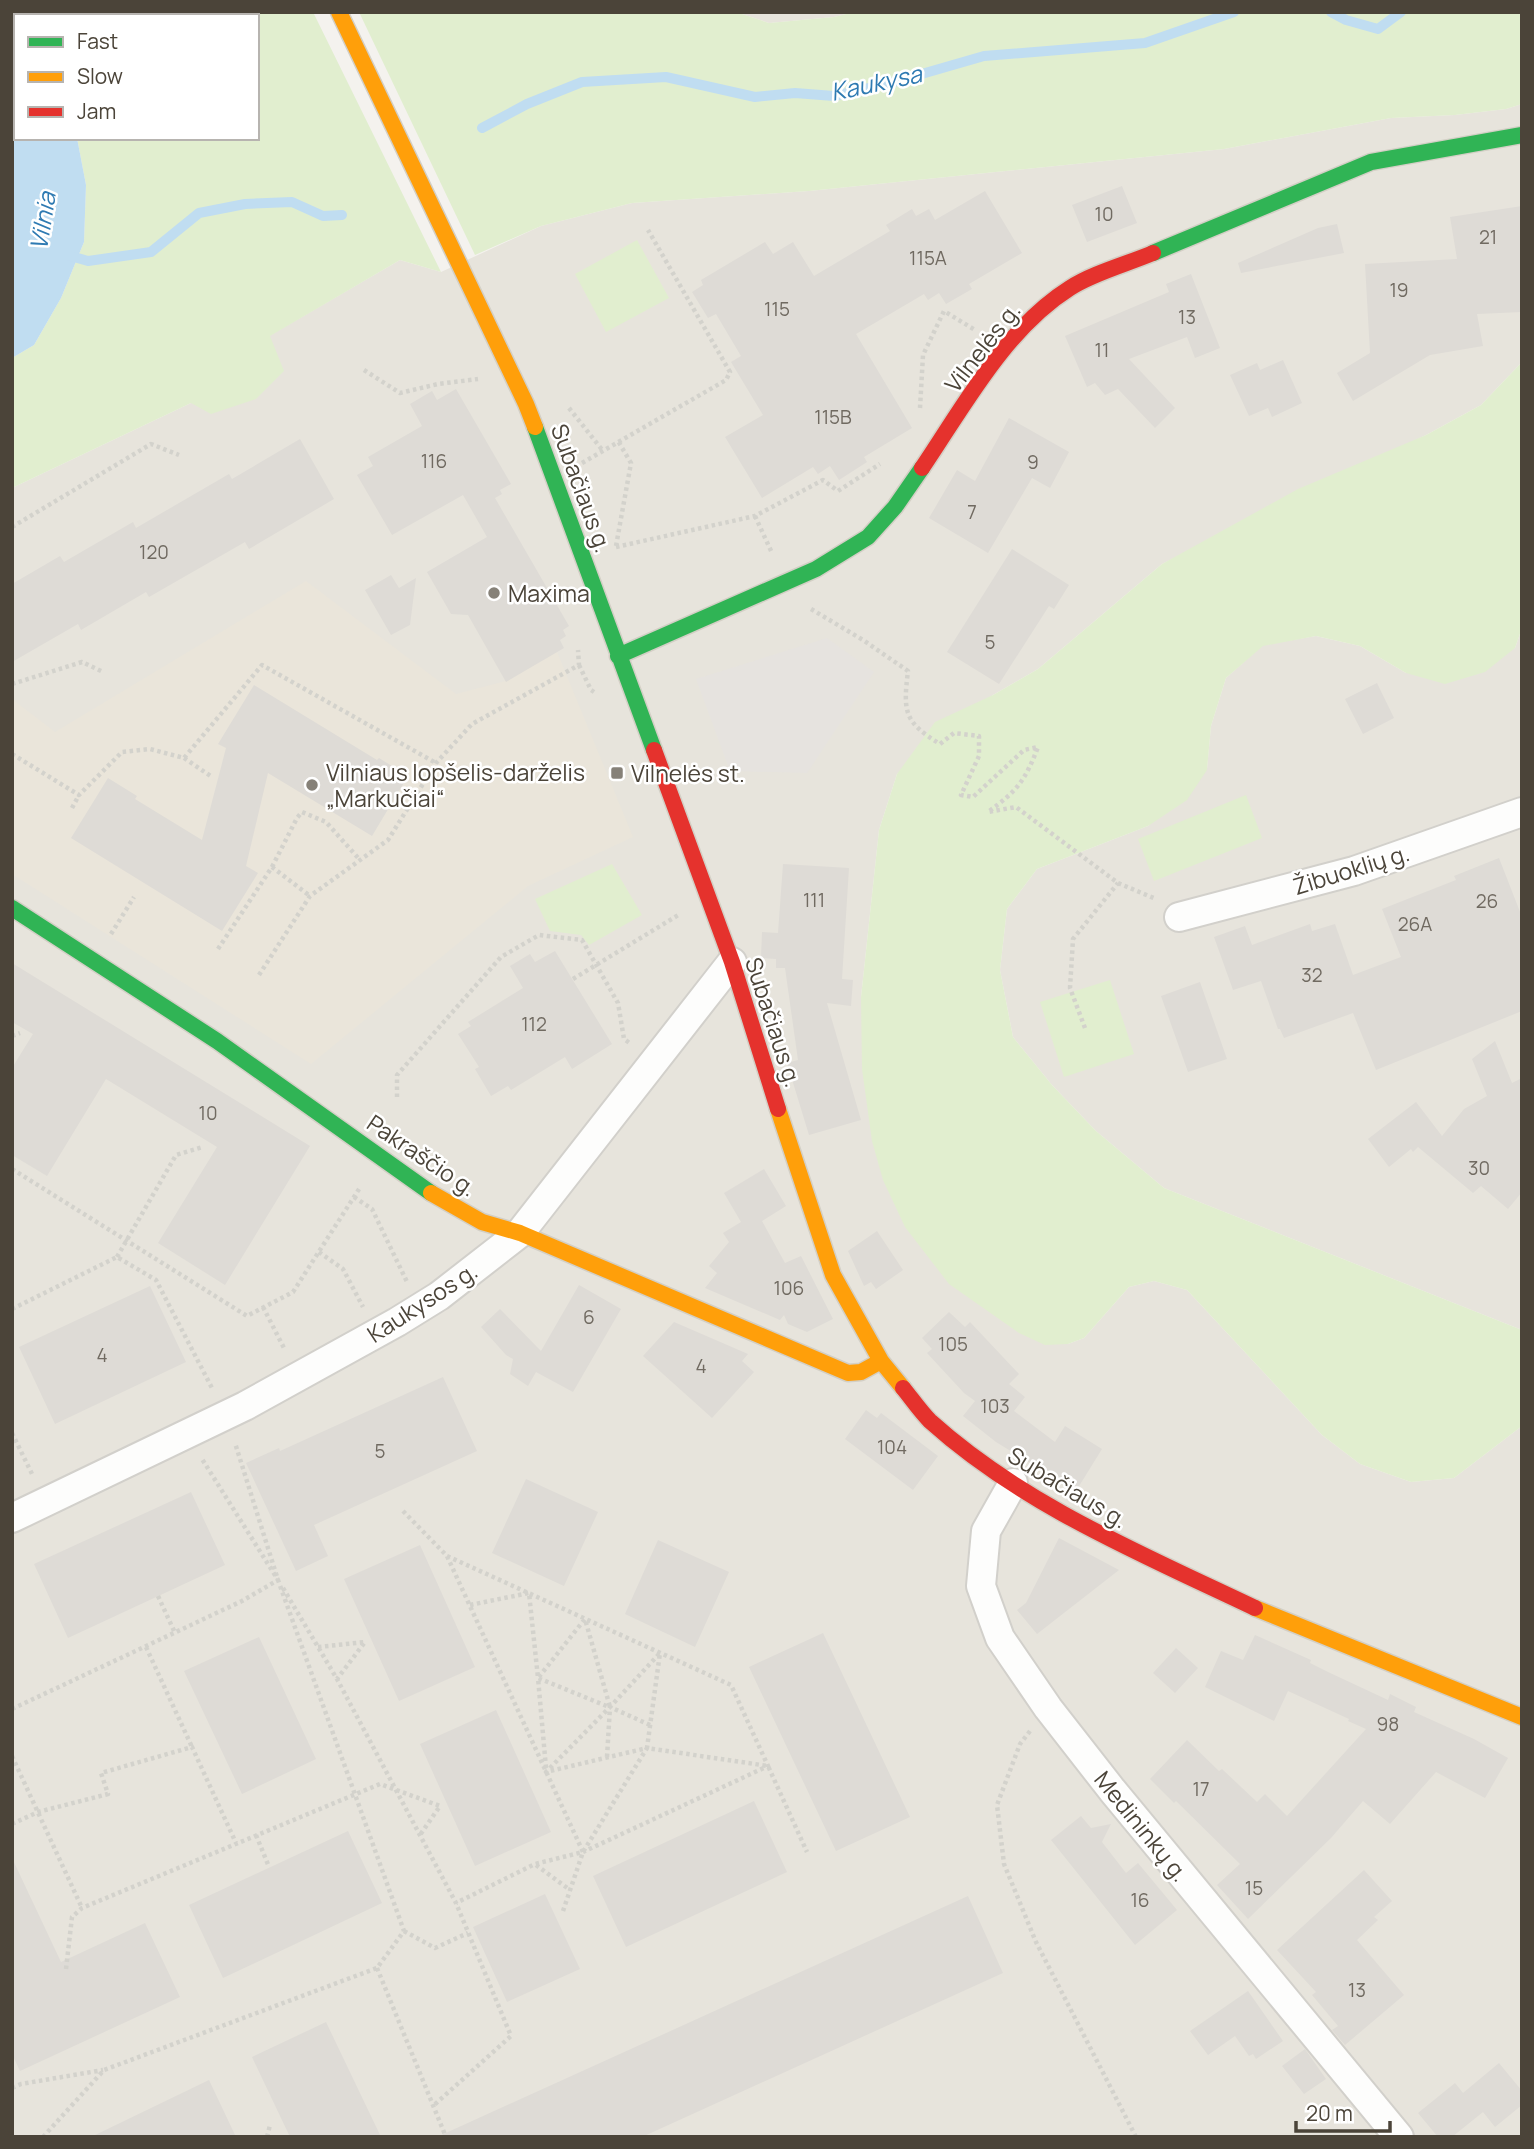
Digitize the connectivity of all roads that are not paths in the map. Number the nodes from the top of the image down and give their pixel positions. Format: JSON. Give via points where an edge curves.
{"nodes":[{"id":1,"x":339,"y":12,"type":"edge"},
{"id":2,"x":1522,"y":135,"type":"edge"},
{"id":3,"x":618,"y":656,"type":"junction"},
{"id":4,"x":1522,"y":812,"type":"edge"},
{"id":5,"x":12,"y":908,"type":"edge"},
{"id":6,"x":1179,"y":917,"type":"road end"},
{"id":7,"x":732,"y":962,"type":"junction"},
{"id":8,"x":520,"y":1233,"type":"junction"},
{"id":9,"x":881,"y":1361,"type":"junction"},
{"id":10,"x":1013,"y":1483,"type":"junction"},
{"id":11,"x":12,"y":1518,"type":"edge"},
{"id":12,"x":1522,"y":1717,"type":"edge"},
{"id":13,"x":1399,"y":2137,"type":"edge"}],
"edges":[{"from":1,"to":3,"type":"street","name":"Subačiaus g.","via":[[513,374]]},
{"from":2,"to":3,"type":"street","name":"Vilnelės g.","via":[[1371,163],[1071,287],[1031,317],[1004,348],[895,507],[868,537],[817,569]]},
{"from":3,"to":7,"type":"street","name":"Subačiaus g."},
{"from":4,"to":6,"type":"street","name":"Žibuoklių g.","via":[[1354,871]]},
{"from":5,"to":8,"type":"street","name":"Pakraščio g.","via":[[216,1041],[444,1202],[482,1222]]},
{"from":7,"to":8,"type":"street","name":"Kaukysos g."},
{"from":7,"to":9,"type":"street","name":"Subačiaus g.","via":[[833,1275]]},
{"from":8,"to":9,"type":"street","name":"Pakraščio g.","via":[[848,1373],[861,1372]]},
{"from":8,"to":11,"type":"street","name":"Kaukysos g.","via":[[476,1269],[376,1333],[226,1416]]},
{"from":9,"to":10,"type":"street","name":"Subačiaus g.","via":[[928,1419]]},
{"from":10,"to":12,"type":"street","name":"Subačiaus g.","via":[[1188,1578]]},
{"from":10,"to":13,"type":"street","name":"Medininkų g.","via":[[986,1531],[981,1586],[1000,1638],[1120,1801]]}]}
